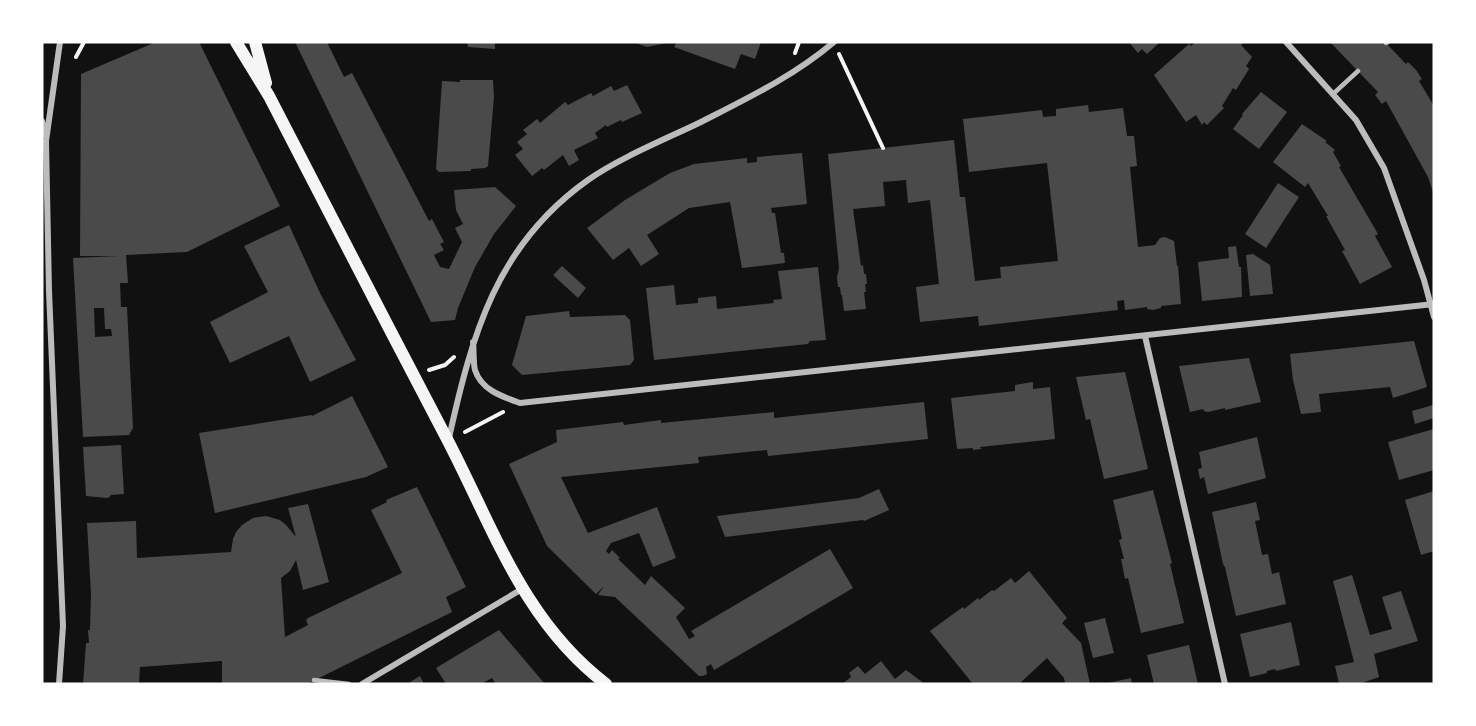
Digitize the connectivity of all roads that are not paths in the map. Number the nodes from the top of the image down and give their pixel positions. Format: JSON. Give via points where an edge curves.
{"nodes":[{"id":1,"x":60,"y":42,"type":"edge"},
{"id":2,"x":236,"y":42,"type":"edge"},
{"id":3,"x":255,"y":42,"type":"edge"},
{"id":4,"x":834,"y":42,"type":"edge"},
{"id":5,"x":1286,"y":42,"type":"edge"},
{"id":6,"x":1358,"y":71,"type":"dead end"},
{"id":7,"x":1333,"y":94,"type":"junction"},
{"id":8,"x":269,"y":96,"type":"junction"},
{"id":9,"x":42,"y":121,"type":"edge"},
{"id":10,"x":46,"y":141,"type":"junction"},
{"id":11,"x":1432,"y":305,"type":"edge"},
{"id":12,"x":1434,"y":317,"type":"edge"},
{"id":13,"x":1145,"y":336,"type":"junction"},
{"id":14,"x":473,"y":342,"type":"junction"},
{"id":15,"x":448,"y":441,"type":"junction"},
{"id":16,"x":522,"y":589,"type":"junction"},
{"id":17,"x":314,"y":680,"type":"dead end"},
{"id":18,"x":59,"y":684,"type":"edge"},
{"id":19,"x":349,"y":684,"type":"edge"},
{"id":20,"x":362,"y":684,"type":"edge"},
{"id":21,"x":606,"y":684,"type":"edge"},
{"id":22,"x":1225,"y":684,"type":"edge"}],
"edges":[{"from":1,"to":10,"type":"street"},
{"from":2,"to":8,"type":"main road"},
{"from":3,"to":8,"type":"main road"},
{"from":4,"to":14,"type":"street","via":[[796,72],[588,180],[552,211],[504,271]]},
{"from":5,"to":7,"type":"street"},
{"from":6,"to":7,"type":"lane"},
{"from":7,"to":11,"type":"street","via":[[1356,120],[1384,168]]},
{"from":8,"to":15,"type":"main road"},
{"from":9,"to":10,"type":"street"},
{"from":10,"to":18,"type":"street","via":[[63,626]]},
{"from":11,"to":12,"type":"street"},
{"from":11,"to":13,"type":"street"},
{"from":13,"to":14,"type":"street","via":[[520,403],[486,387],[475,371]]},
{"from":13,"to":22,"type":"street"},
{"from":14,"to":15,"type":"street"},
{"from":15,"to":16,"type":"main road"},
{"from":16,"to":20,"type":"street"},
{"from":16,"to":21,"type":"main road","via":[[546,625],[584,667]]},
{"from":17,"to":19,"type":"lane"}]}
